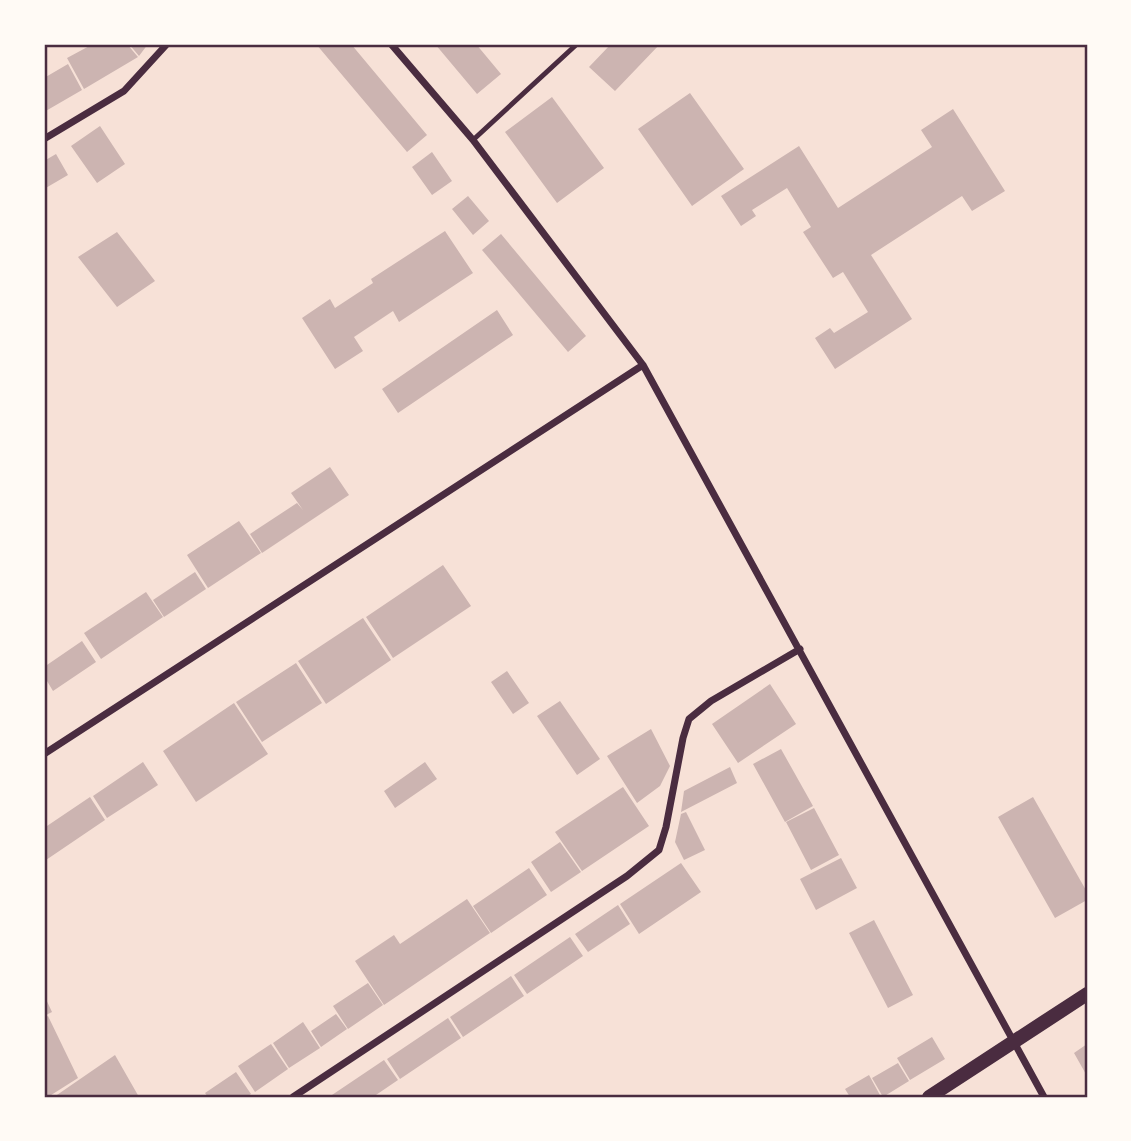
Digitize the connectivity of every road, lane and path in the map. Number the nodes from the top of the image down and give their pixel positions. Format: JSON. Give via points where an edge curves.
{"nodes":[{"id":1,"x":167,"y":44,"type":"edge"},
{"id":2,"x":391,"y":44,"type":"edge"},
{"id":3,"x":577,"y":44,"type":"edge"},
{"id":4,"x":44,"y":139,"type":"edge"},
{"id":5,"x":473,"y":140,"type":"junction"},
{"id":6,"x":643,"y":365,"type":"junction"},
{"id":7,"x":800,"y":649,"type":"junction"},
{"id":8,"x":44,"y":754,"type":"edge"},
{"id":9,"x":1087,"y":994,"type":"edge"},
{"id":10,"x":1013,"y":1043,"type":"junction"},
{"id":11,"x":293,"y":1097,"type":"edge"},
{"id":12,"x":929,"y":1097,"type":"edge"},
{"id":13,"x":1044,"y":1097,"type":"edge"}],
"edges":[{"from":1,"to":4,"type":"street","via":[[124,90]]},
{"from":2,"to":5,"type":"street"},
{"from":3,"to":5,"type":"lane"},
{"from":5,"to":6,"type":"street"},
{"from":6,"to":7,"type":"street"},
{"from":6,"to":8,"type":"street"},
{"from":7,"to":10,"type":"street"},
{"from":7,"to":11,"type":"street","via":[[689,719],[659,850],[627,876]]},
{"from":9,"to":10,"type":"main road"},
{"from":10,"to":12,"type":"main road"},
{"from":10,"to":13,"type":"street"}]}
